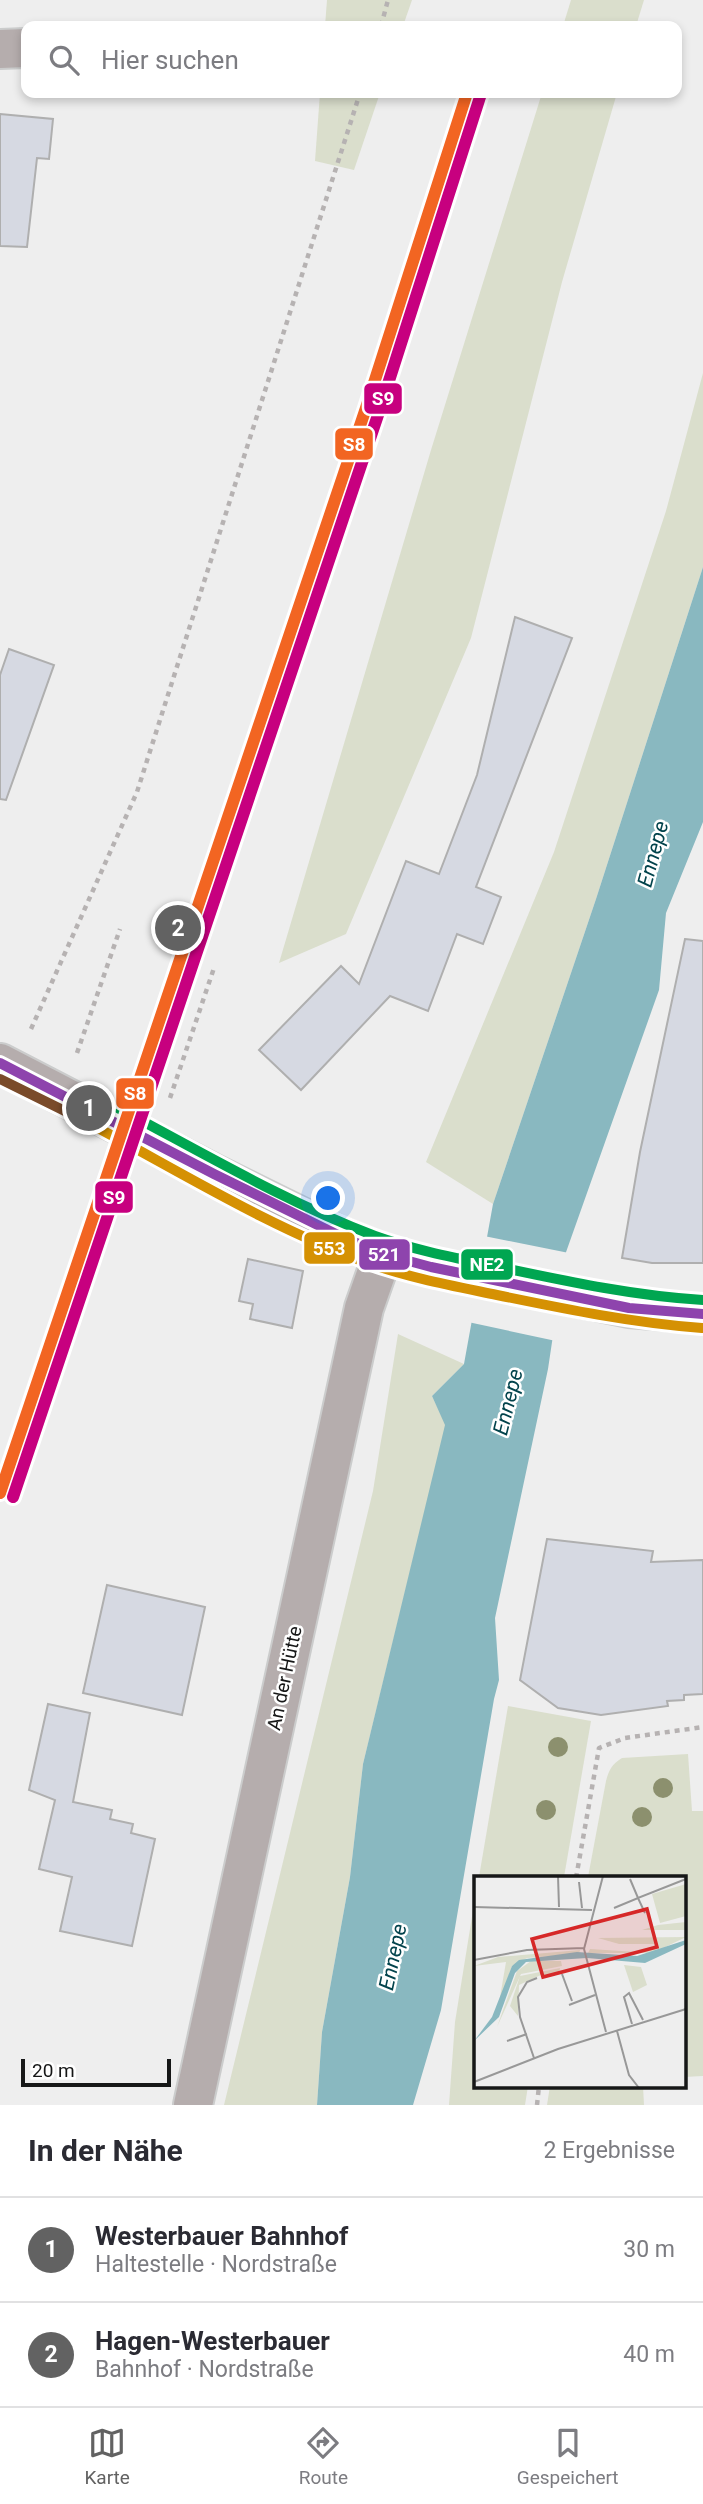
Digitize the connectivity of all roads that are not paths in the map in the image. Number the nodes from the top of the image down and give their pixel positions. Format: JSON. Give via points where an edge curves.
{"nodes":[{"id":1,"x":21,"y":48,"type":"edge"},
{"id":2,"x":0,"y":49,"type":"edge"},
{"id":3,"x":0,"y":1063,"type":"edge"},
{"id":4,"x":383,"y":1254,"type":"junction"},
{"id":5,"x":703,"y":1314,"type":"edge"},
{"id":6,"x":193,"y":2105,"type":"edge"}],
"edges":[{"from":1,"to":2,"type":"street"},
{"from":3,"to":4,"type":"street","via":[[340,1237]]},
{"from":4,"to":5,"type":"street","via":[[629,1308]]},
{"from":4,"to":6,"type":"street","name":"An der Hütte","via":[[364,1308]]}]}
